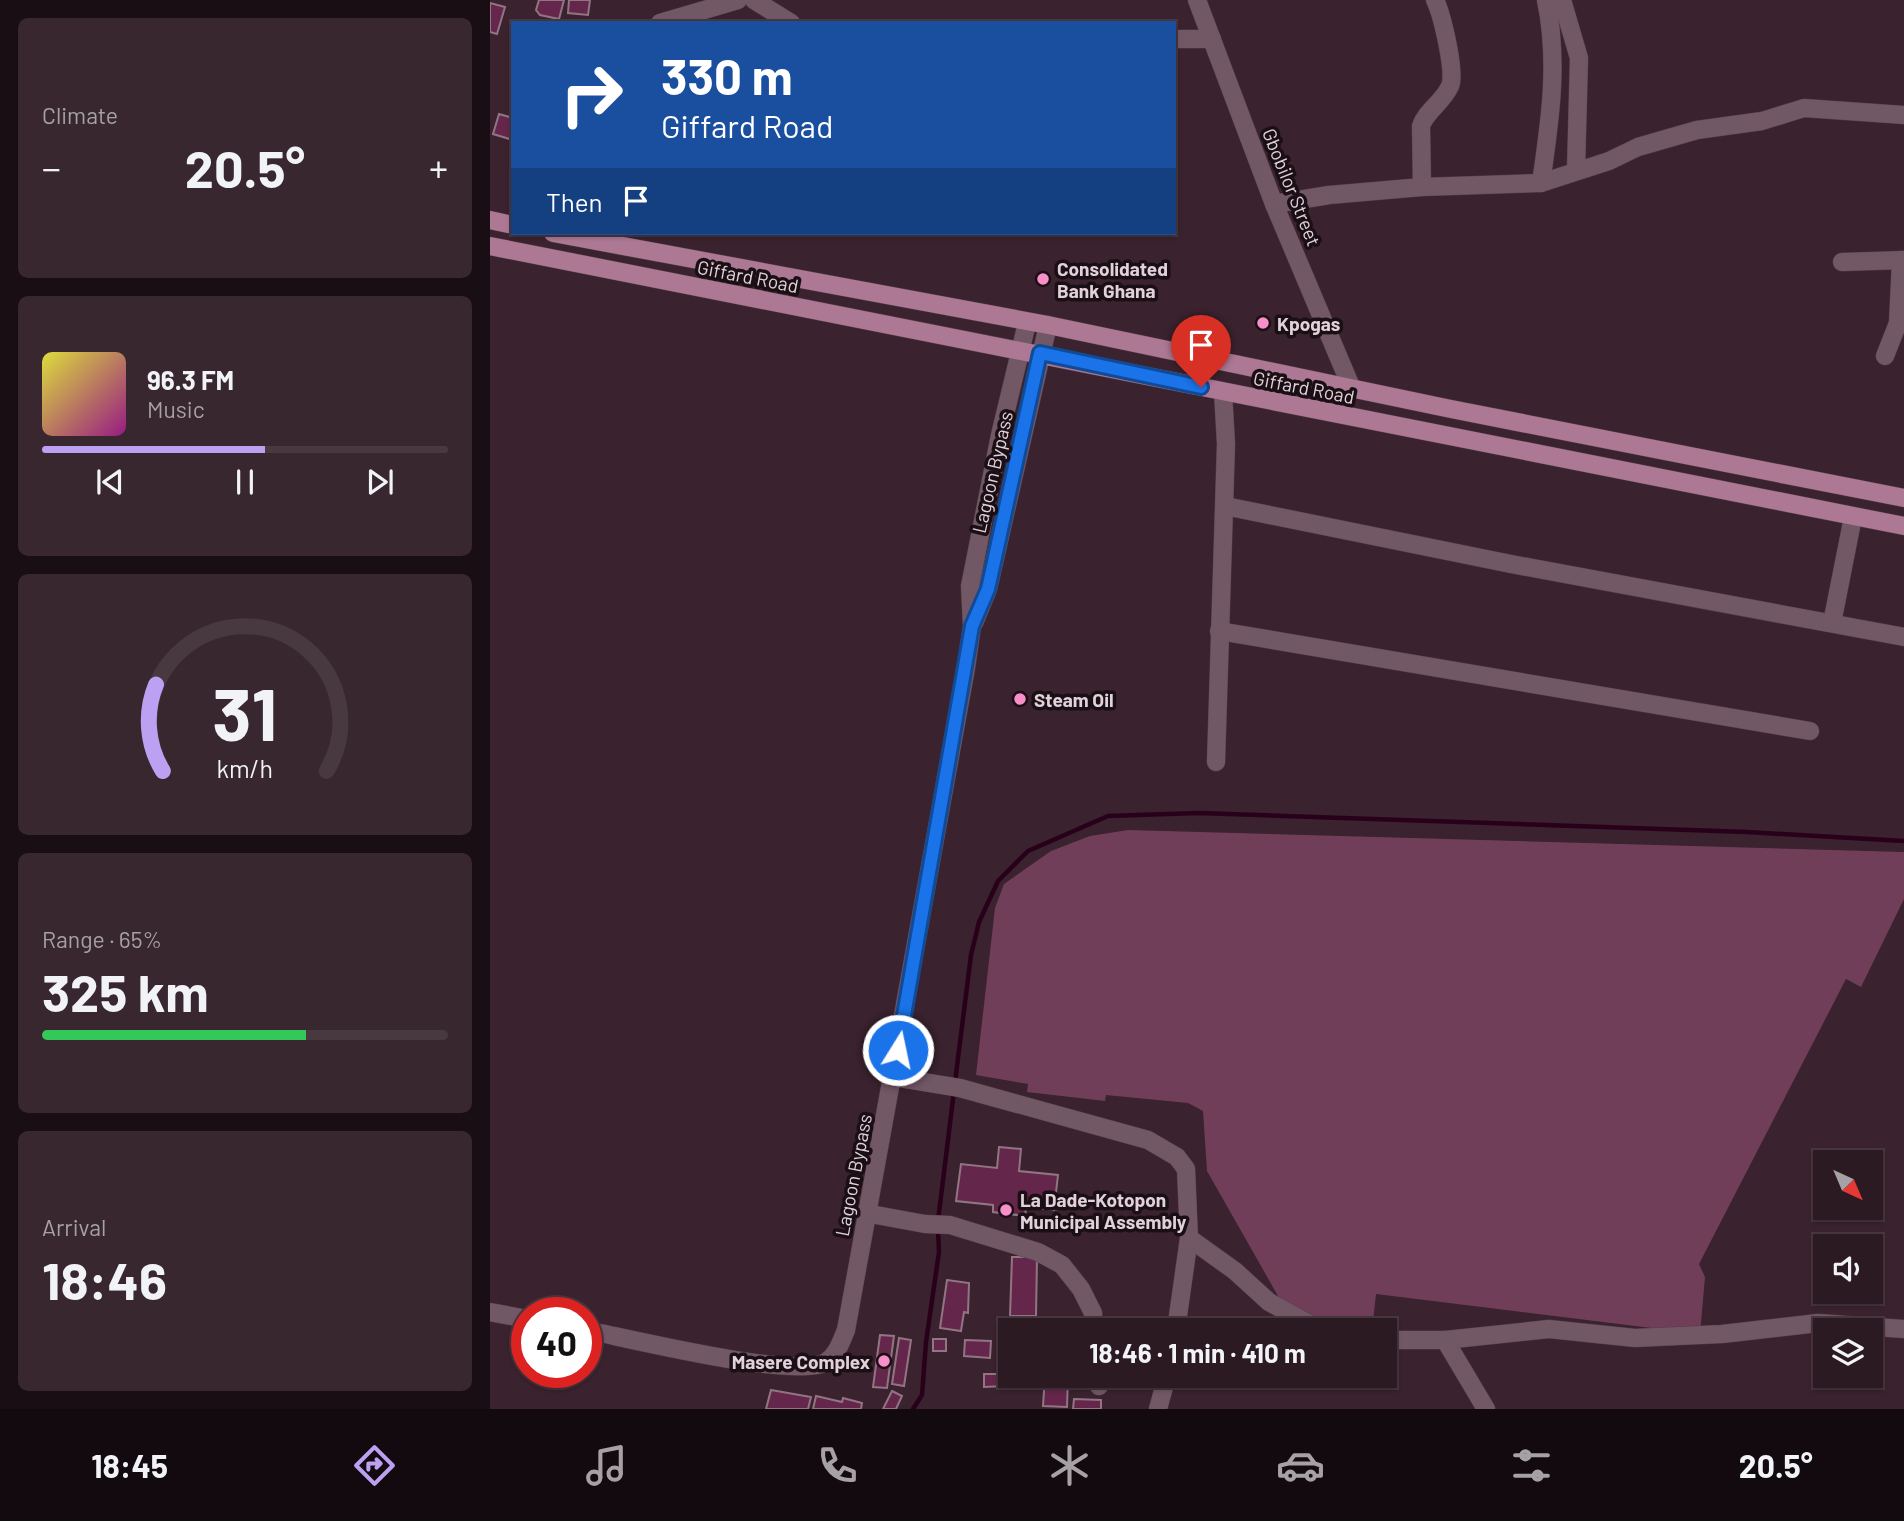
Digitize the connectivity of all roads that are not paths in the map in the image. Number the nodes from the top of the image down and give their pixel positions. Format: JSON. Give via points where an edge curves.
{"nodes":[{"id":1,"x":738,"y":0,"type":"edge"},
{"id":2,"x":754,"y":0,"type":"edge"},
{"id":3,"x":1197,"y":0,"type":"edge"},
{"id":4,"x":1435,"y":0,"type":"edge"},
{"id":5,"x":1548,"y":0,"type":"edge"},
{"id":6,"x":1562,"y":0,"type":"edge"},
{"id":7,"x":667,"y":21,"type":"edge"},
{"id":8,"x":788,"y":21,"type":"edge"},
{"id":9,"x":1212,"y":38,"type":"junction"},
{"id":10,"x":1176,"y":39,"type":"edge"},
{"id":11,"x":1904,"y":115,"type":"edge"},
{"id":12,"x":1576,"y":170,"type":"junction"},
{"id":13,"x":1541,"y":183,"type":"junction"},
{"id":14,"x":1422,"y":187,"type":"junction"},
{"id":15,"x":1274,"y":204,"type":"junction"},
{"id":16,"x":490,"y":220,"type":"edge"},
{"id":17,"x":511,"y":225,"type":"edge"},
{"id":18,"x":564,"y":235,"type":"edge"},
{"id":19,"x":490,"y":246,"type":"edge"},
{"id":20,"x":1903,"y":260,"type":"edge"},
{"id":21,"x":1842,"y":262,"type":"dead end"},
{"id":22,"x":1027,"y":323,"type":"junction"},
{"id":23,"x":1048,"y":325,"type":"junction"},
{"id":24,"x":1020,"y":351,"type":"junction"},
{"id":25,"x":1040,"y":353,"type":"junction"},
{"id":26,"x":1885,"y":356,"type":"dead end"},
{"id":27,"x":1352,"y":388,"type":"junction"},
{"id":28,"x":1223,"y":392,"type":"junction"},
{"id":29,"x":1904,"y":498,"type":"edge"},
{"id":30,"x":1225,"y":506,"type":"junction"},
{"id":31,"x":1853,"y":517,"type":"junction"},
{"id":32,"x":1904,"y":526,"type":"edge"},
{"id":33,"x":1832,"y":623,"type":"junction"},
{"id":34,"x":972,"y":626,"type":"junction"},
{"id":35,"x":1219,"y":631,"type":"junction"},
{"id":36,"x":1904,"y":637,"type":"edge"},
{"id":37,"x":1810,"y":731,"type":"dead end"},
{"id":38,"x":1216,"y":762,"type":"dead end"},
{"id":39,"x":893,"y":1077,"type":"junction"},
{"id":40,"x":865,"y":1213,"type":"junction"},
{"id":41,"x":1189,"y":1238,"type":"junction"},
{"id":42,"x":490,"y":1312,"type":"edge"},
{"id":43,"x":511,"y":1316,"type":"edge"},
{"id":44,"x":1093,"y":1318,"type":"edge"},
{"id":45,"x":1177,"y":1318,"type":"edge"},
{"id":46,"x":1298,"y":1318,"type":"edge"},
{"id":47,"x":1904,"y":1329,"type":"edge"},
{"id":48,"x":602,"y":1333,"type":"edge"},
{"id":49,"x":1397,"y":1340,"type":"edge"},
{"id":50,"x":1446,"y":1340,"type":"junction"},
{"id":51,"x":1164,"y":1388,"type":"edge"},
{"id":52,"x":1158,"y":1409,"type":"edge"},
{"id":53,"x":1486,"y":1409,"type":"edge"}],
"edges":[{"from":1,"to":7,"type":"street"},
{"from":2,"to":8,"type":"street"},
{"from":3,"to":9,"type":"street","name":"Gbobilor Street"},
{"from":4,"to":14,"type":"street","via":[[1452,74],[1450,86],[1423,118]]},
{"from":5,"to":13,"type":"street","via":[[1554,36],[1553,74]]},
{"from":6,"to":12,"type":"street","via":[[1578,58]]},
{"from":9,"to":10,"type":"street"},
{"from":9,"to":15,"type":"street","name":"Gbobilor Street"},
{"from":11,"to":12,"type":"street","via":[[1804,108],[1762,121],[1697,130]]},
{"from":12,"to":13,"type":"street"},
{"from":13,"to":14,"type":"street"},
{"from":14,"to":15,"type":"street"},
{"from":15,"to":27,"type":"street","name":"Gbobilor Street"},
{"from":16,"to":17,"type":"main road"},
{"from":18,"to":22,"type":"main road","name":"Giffard Road"},
{"from":19,"to":24,"type":"main road","name":"Giffard Road"},
{"from":20,"to":21,"type":"street"},
{"from":20,"to":26,"type":"street","via":[[1898,323]]},
{"from":22,"to":23,"type":"main road","name":"Giffard Road"},
{"from":22,"to":24,"type":"street","name":"Lagoon Bypass"},
{"from":23,"to":25,"type":"street","name":"Lagoon Bypass"},
{"from":23,"to":27,"type":"main road","name":"Giffard Road"},
{"from":24,"to":25,"type":"main road","name":"Giffard Road"},
{"from":24,"to":34,"type":"street","name":"Lagoon Bypass","via":[[970,586]]},
{"from":25,"to":28,"type":"main road","name":"Giffard Road"},
{"from":25,"to":34,"type":"street","name":"Lagoon Bypass","via":[[988,589]]},
{"from":27,"to":29,"type":"main road","name":"Giffard Road"},
{"from":28,"to":30,"type":"street"},
{"from":28,"to":31,"type":"main road","name":"Giffard Road"},
{"from":30,"to":33,"type":"street"},
{"from":30,"to":35,"type":"street"},
{"from":31,"to":32,"type":"main road","name":"Giffard Road"},
{"from":31,"to":33,"type":"street"},
{"from":33,"to":36,"type":"street"},
{"from":34,"to":39,"type":"street","name":"Lagoon Bypass"},
{"from":35,"to":37,"type":"street"},
{"from":35,"to":38,"type":"street"},
{"from":39,"to":40,"type":"street","name":"Lagoon Bypass"},
{"from":39,"to":41,"type":"street","via":[[953,1087],[1148,1140],[1177,1157],[1186,1169]]},
{"from":40,"to":44,"type":"street","via":[[950,1225],[1038,1252],[1062,1265],[1081,1289]]},
{"from":40,"to":48,"type":"street","name":"Lagoon Bypass","via":[[846,1331],[826,1362],[799,1368]]},
{"from":41,"to":45,"type":"street"},
{"from":41,"to":46,"type":"street","via":[[1269,1302]]},
{"from":42,"to":43,"type":"street"},
{"from":47,"to":50,"type":"street","via":[[1818,1323],[1722,1335],[1635,1338],[1549,1329]]},
{"from":49,"to":50,"type":"street"},
{"from":50,"to":53,"type":"street"},
{"from":51,"to":52,"type":"street"}]}
